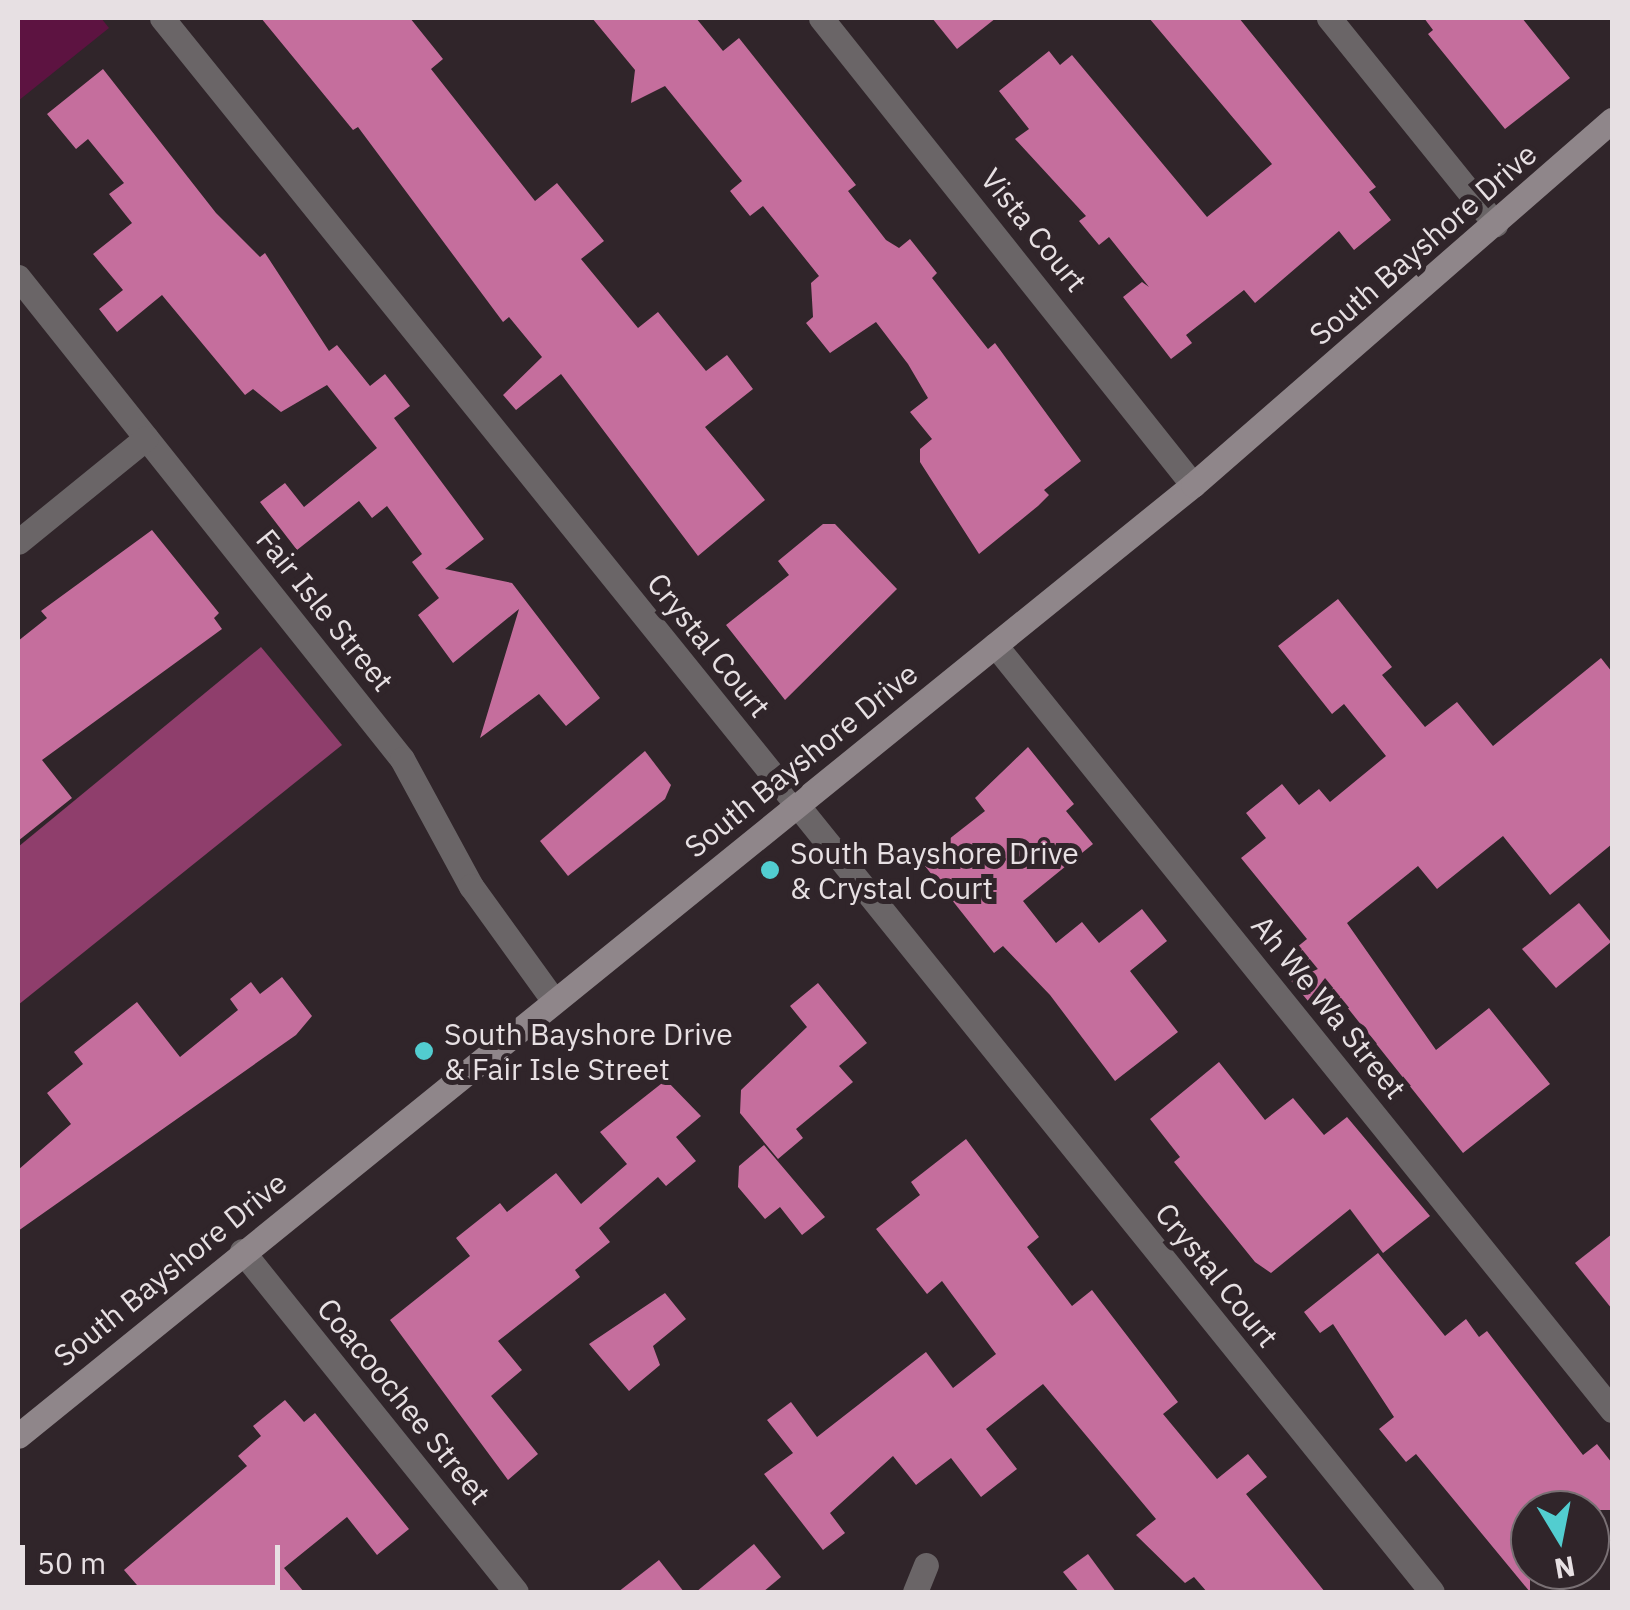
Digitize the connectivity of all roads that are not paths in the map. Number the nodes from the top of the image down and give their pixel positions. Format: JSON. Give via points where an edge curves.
{"nodes":[{"id":1,"x":162,"y":18,"type":"edge"},
{"id":2,"x":821,"y":18,"type":"edge"},
{"id":3,"x":1329,"y":18,"type":"edge"},
{"id":4,"x":1612,"y":120,"type":"edge"},
{"id":5,"x":1495,"y":224,"type":"junction"},
{"id":6,"x":18,"y":277,"type":"edge"},
{"id":7,"x":146,"y":438,"type":"junction"},
{"id":8,"x":1194,"y":484,"type":"junction"},
{"id":9,"x":18,"y":542,"type":"edge"},
{"id":10,"x":995,"y":646,"type":"junction"},
{"id":11,"x":796,"y":806,"type":"junction"},
{"id":12,"x":554,"y":1000,"type":"junction"},
{"id":13,"x":242,"y":1251,"type":"junction"},
{"id":14,"x":1612,"y":1410,"type":"edge"},
{"id":15,"x":18,"y":1436,"type":"edge"},
{"id":16,"x":926,"y":1565,"type":"dead end"},
{"id":17,"x":516,"y":1592,"type":"edge"},
{"id":18,"x":915,"y":1592,"type":"edge"},
{"id":19,"x":1432,"y":1592,"type":"edge"}],
"edges":[{"from":1,"to":11,"type":"street","name":"Crystal Court"},
{"from":2,"to":8,"type":"street","name":"Vista Court"},
{"from":3,"to":5,"type":"street"},
{"from":4,"to":5,"type":"main road","name":"South Bayshore Drive"},
{"from":5,"to":8,"type":"main road","name":"South Bayshore Drive"},
{"from":6,"to":7,"type":"street","name":"Fair Isle Street"},
{"from":7,"to":9,"type":"street"},
{"from":7,"to":12,"type":"street","name":"Fair Isle Street","via":[[402,759],[482,903]]},
{"from":8,"to":10,"type":"main road","name":"South Bayshore Drive"},
{"from":10,"to":11,"type":"main road","name":"South Bayshore Drive"},
{"from":10,"to":14,"type":"street","name":"Ah We Wa Street"},
{"from":11,"to":12,"type":"main road","name":"South Bayshore Drive"},
{"from":11,"to":19,"type":"street","name":"Crystal Court"},
{"from":12,"to":13,"type":"main road","name":"South Bayshore Drive"},
{"from":13,"to":15,"type":"main road","name":"South Bayshore Drive"},
{"from":13,"to":17,"type":"street","name":"Coacoochee Street"},
{"from":16,"to":18,"type":"street"}]}
